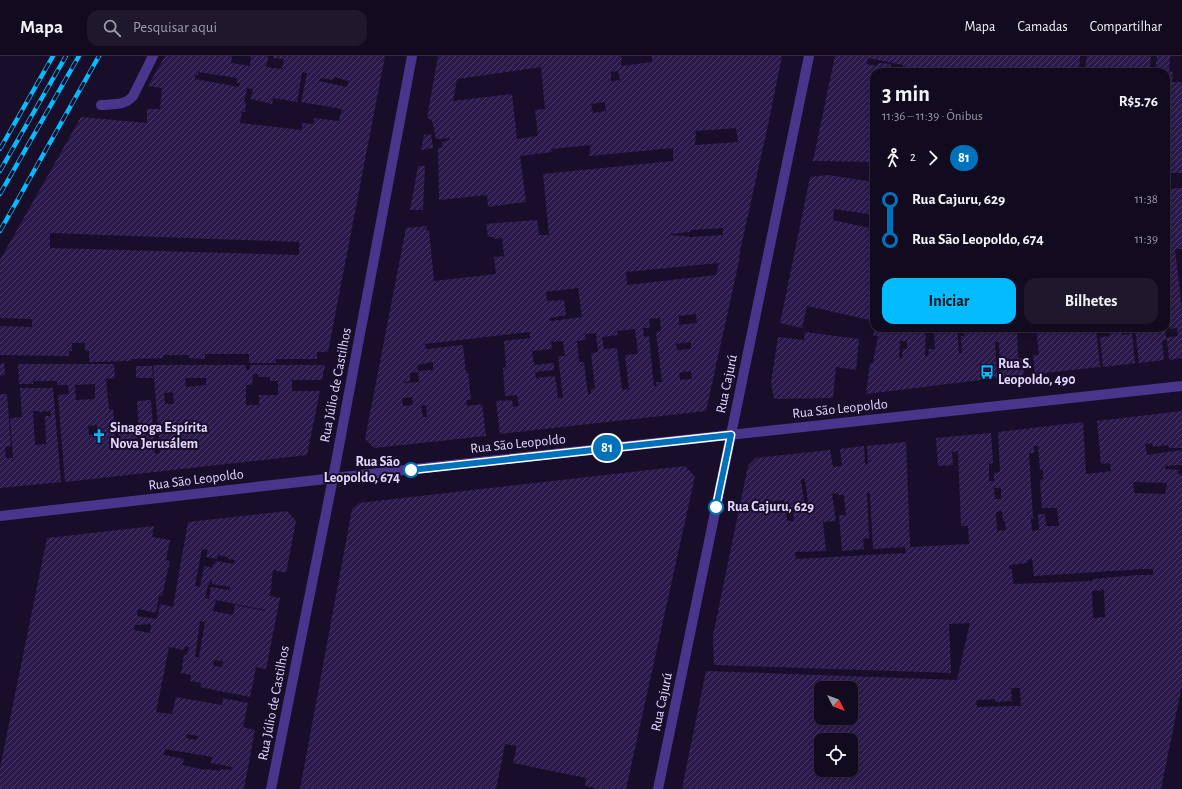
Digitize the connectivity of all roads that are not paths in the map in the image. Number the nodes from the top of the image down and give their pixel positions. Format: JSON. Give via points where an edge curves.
{"nodes":[{"id":1,"x":153,"y":56,"type":"edge"},
{"id":2,"x":412,"y":56,"type":"edge"},
{"id":3,"x":809,"y":56,"type":"edge"},
{"id":4,"x":101,"y":105,"type":"dead end"},
{"id":5,"x":1182,"y":386,"type":"edge"},
{"id":6,"x":731,"y":435,"type":"junction"},
{"id":7,"x":333,"y":478,"type":"junction"},
{"id":8,"x":0,"y":516,"type":"edge"},
{"id":9,"x":271,"y":789,"type":"edge"},
{"id":10,"x":658,"y":789,"type":"edge"}],
"edges":[{"from":1,"to":4,"type":"street","via":[[129,101],[123,104]]},
{"from":2,"to":7,"type":"street","name":"Rua Júlio de Castilhos"},
{"from":3,"to":6,"type":"street","name":"Rua Cajurú"},
{"from":5,"to":6,"type":"street","name":"Rua São Leopoldo"},
{"from":6,"to":7,"type":"street","name":"Rua São Leopoldo"},
{"from":6,"to":10,"type":"street","name":"Rua Cajurú"},
{"from":7,"to":8,"type":"street","name":"Rua São Leopoldo"},
{"from":7,"to":9,"type":"street","name":"Rua Júlio de Castilhos"}]}
